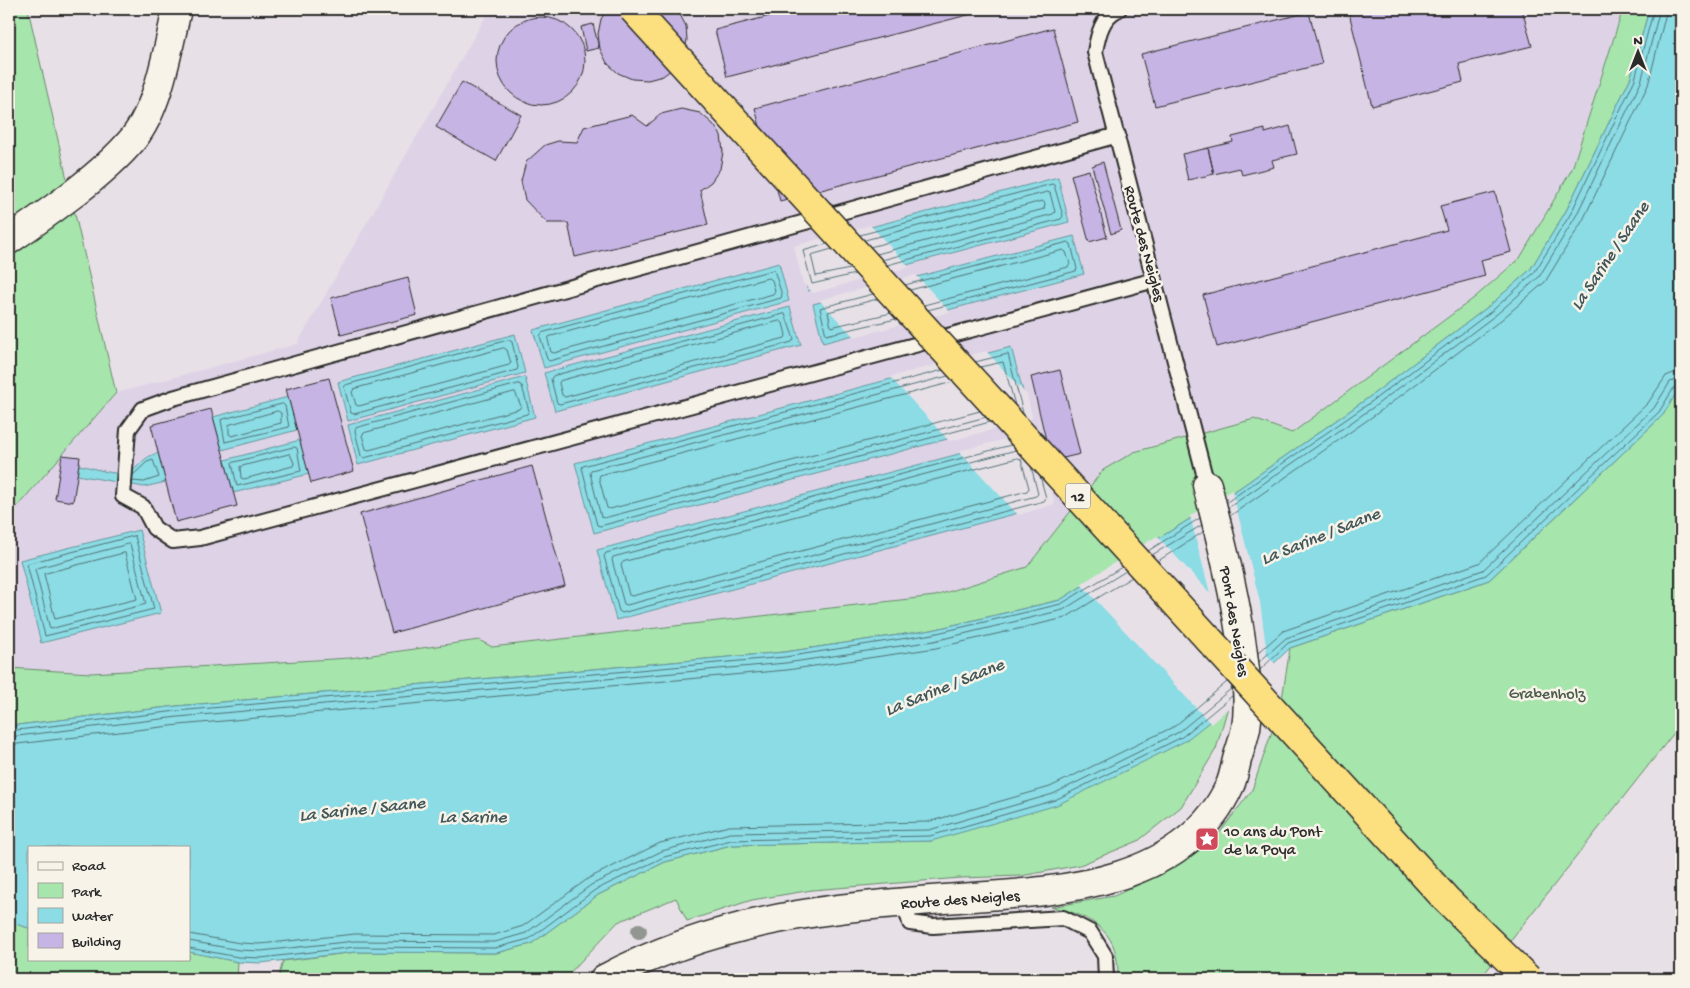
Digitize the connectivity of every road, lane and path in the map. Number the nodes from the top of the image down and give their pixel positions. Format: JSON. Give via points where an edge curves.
{"nodes":[{"id":1,"x":177,"y":9,"type":"edge"},
{"id":2,"x":633,"y":9,"type":"edge"},
{"id":3,"x":1119,"y":9,"type":"edge"},
{"id":4,"x":1118,"y":135,"type":"junction"},
{"id":5,"x":9,"y":240,"type":"edge"},
{"id":6,"x":1155,"y":280,"type":"junction"},
{"id":7,"x":1207,"y":485,"type":"joint"},
{"id":8,"x":1246,"y":728,"type":"joint"},
{"id":9,"x":904,"y":902,"type":"junction"},
{"id":10,"x":604,"y":979,"type":"edge"},
{"id":11,"x":1106,"y":979,"type":"edge"},
{"id":12,"x":1528,"y":979,"type":"edge"}],
"edges":[{"from":1,"to":5,"type":"street","via":[[149,110],[134,138],[53,209]]},
{"from":2,"to":12,"type":"main road","number":"12","bridge":true,"via":[[1446,899]]},
{"from":3,"to":4,"type":"lane","name":"Route des Neigles","via":[[1105,20],[1098,34],[1096,52]]},
{"from":4,"to":6,"type":"lane","name":"Route des Neigles"},
{"from":4,"to":6,"type":"lane","via":[[173,398],[143,409],[128,430],[123,496],[143,507],[154,528],[173,541],[200,538]]},
{"from":6,"to":7,"type":"lane","name":"Route des Neigles"},
{"from":7,"to":8,"type":"street","name":"Pont des Neigles","bridge":true,"via":[[1237,603],[1247,685]]},
{"from":8,"to":9,"type":"street","name":"Route des Neigles","via":[[1230,784],[1219,804],[1188,838],[1145,866],[1109,880],[1041,892]]},
{"from":9,"to":10,"type":"street","name":"Route des Neigles","via":[[837,909],[741,926],[691,940]]},
{"from":9,"to":11,"type":"lane","via":[[910,924],[933,926],[1062,918],[1090,932],[1105,956]]}]}
